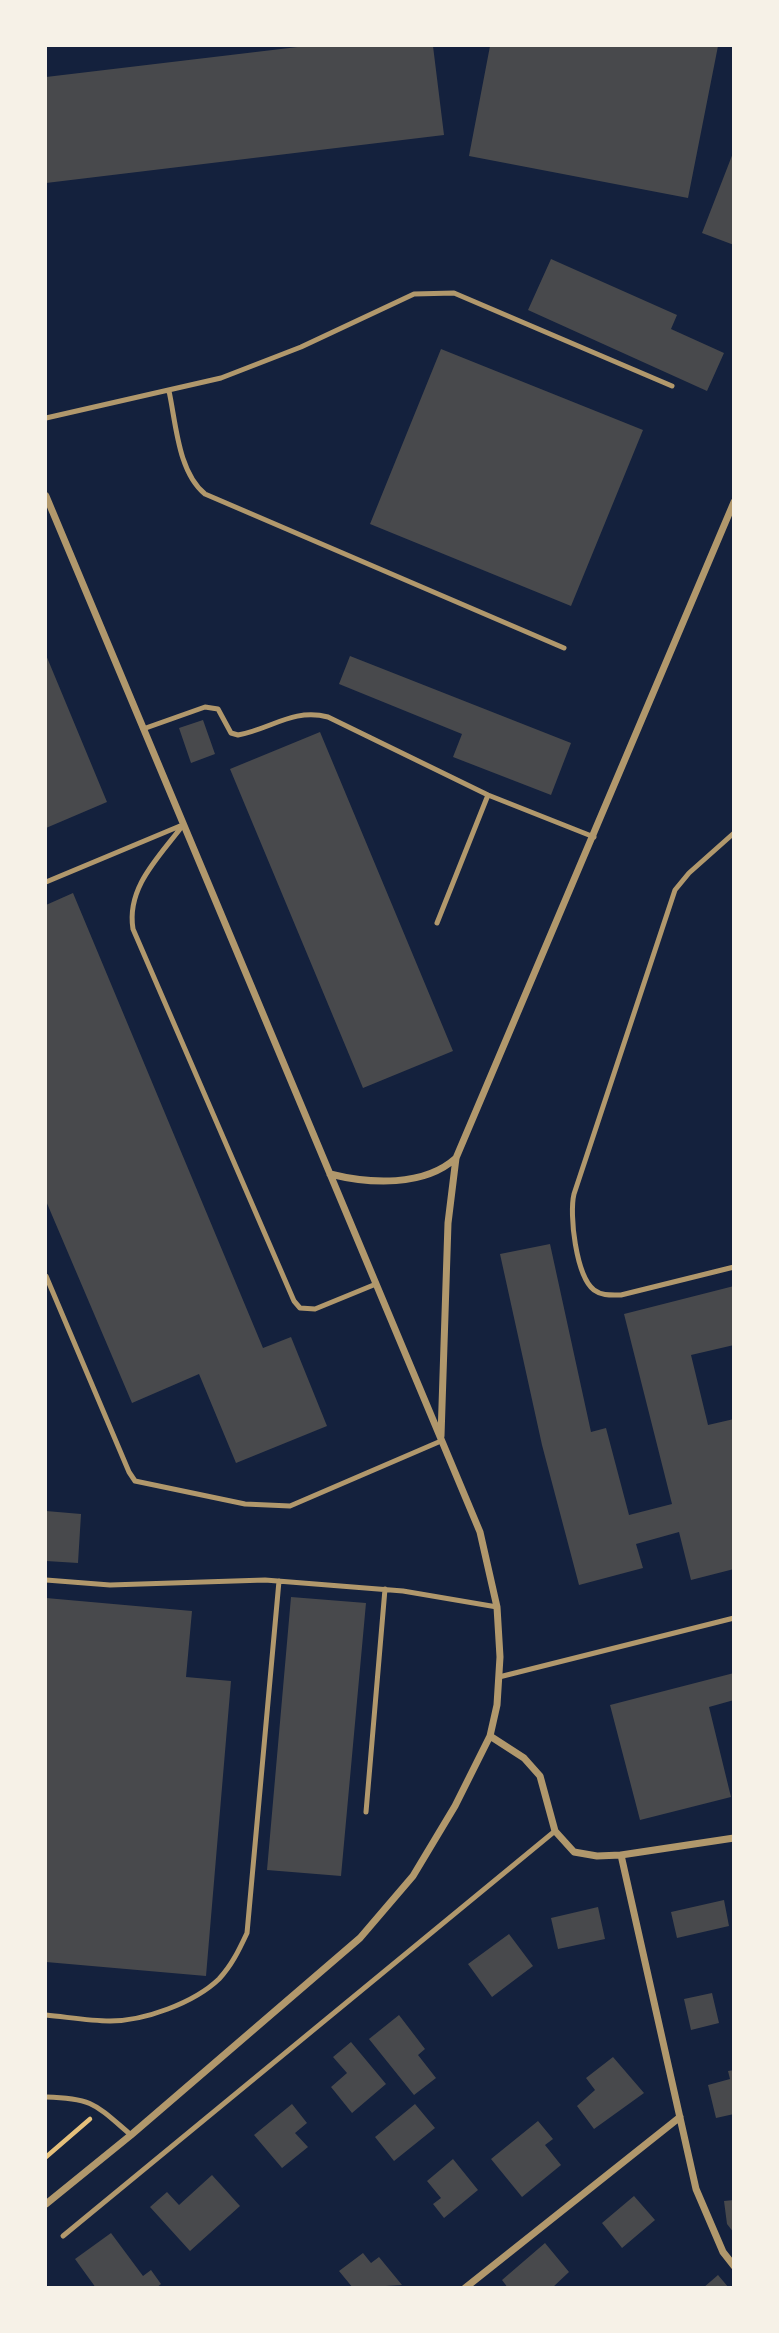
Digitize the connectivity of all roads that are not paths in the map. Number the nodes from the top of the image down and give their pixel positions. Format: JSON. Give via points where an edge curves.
{"nodes":[{"id":1,"x":672,"y":386,"type":"dead end"},
{"id":2,"x":169,"y":391,"type":"junction"},
{"id":3,"x":46,"y":418,"type":"edge"},
{"id":4,"x":46,"y":496,"type":"edge"},
{"id":5,"x":733,"y":502,"type":"edge"},
{"id":6,"x":564,"y":648,"type":"dead end"},
{"id":7,"x":143,"y":729,"type":"junction"},
{"id":8,"x":488,"y":795,"type":"junction"},
{"id":9,"x":183,"y":825,"type":"junction"},
{"id":10,"x":733,"y":832,"type":"edge"},
{"id":11,"x":594,"y":837,"type":"junction"},
{"id":12,"x":46,"y":882,"type":"edge"},
{"id":13,"x":437,"y":923,"type":"dead end"},
{"id":14,"x":456,"y":1158,"type":"junction"},
{"id":15,"x":331,"y":1174,"type":"junction"},
{"id":16,"x":733,"y":1267,"type":"edge"},
{"id":17,"x":46,"y":1276,"type":"edge"},
{"id":18,"x":376,"y":1284,"type":"junction"},
{"id":19,"x":441,"y":1441,"type":"junction"},
{"id":20,"x":46,"y":1580,"type":"edge"},
{"id":21,"x":279,"y":1580,"type":"junction"},
{"id":22,"x":385,"y":1589,"type":"junction"},
{"id":23,"x":497,"y":1607,"type":"junction"},
{"id":24,"x":733,"y":1618,"type":"edge"},
{"id":25,"x":499,"y":1677,"type":"junction"},
{"id":26,"x":490,"y":1736,"type":"junction"},
{"id":27,"x":366,"y":1812,"type":"dead end"},
{"id":28,"x":555,"y":1831,"type":"junction"},
{"id":29,"x":733,"y":1838,"type":"edge"},
{"id":30,"x":621,"y":1855,"type":"junction"},
{"id":31,"x":46,"y":2015,"type":"edge"},
{"id":32,"x":46,"y":2097,"type":"edge"},
{"id":33,"x":680,"y":2117,"type":"junction"},
{"id":34,"x":131,"y":2135,"type":"junction"},
{"id":35,"x":46,"y":2204,"type":"edge"},
{"id":36,"x":62,"y":2236,"type":"dead end"},
{"id":37,"x":733,"y":2266,"type":"edge"},
{"id":38,"x":465,"y":2287,"type":"edge"}],
"edges":[{"from":1,"to":2,"type":"lane","via":[[454,293],[435,292],[414,295],[221,378]]},
{"from":2,"to":3,"type":"lane"},
{"from":2,"to":6,"type":"lane","via":[[187,468],[205,494]]},
{"from":4,"to":7,"type":"street"},
{"from":5,"to":11,"type":"street"},
{"from":7,"to":8,"type":"lane","via":[[205,707],[218,709],[231,733],[238,735],[289,716],[314,713]]},
{"from":7,"to":9,"type":"street"},
{"from":8,"to":11,"type":"lane"},
{"from":8,"to":13,"type":"lane"},
{"from":9,"to":12,"type":"lane"},
{"from":9,"to":15,"type":"street"},
{"from":9,"to":18,"type":"lane","via":[[136,889],[131,902],[133,929],[294,1301],[300,1308],[315,1309]]},
{"from":10,"to":16,"type":"lane","via":[[675,890],[574,1194],[571,1216],[584,1276],[592,1289],[604,1295],[621,1295]]},
{"from":11,"to":14,"type":"street"},
{"from":14,"to":15,"type":"street","via":[[443,1170],[411,1178],[369,1181]]},
{"from":14,"to":19,"type":"street","via":[[448,1223]]},
{"from":15,"to":18,"type":"street"},
{"from":17,"to":19,"type":"lane","via":[[135,1481],[244,1504],[290,1506]]},
{"from":18,"to":19,"type":"street"},
{"from":19,"to":23,"type":"street","via":[[480,1532]]},
{"from":20,"to":21,"type":"lane","via":[[110,1585]]},
{"from":21,"to":22,"type":"lane"},
{"from":21,"to":31,"type":"lane","via":[[247,1933],[235,1959],[218,1980],[190,1999],[145,2015],[112,2022]]},
{"from":22,"to":23,"type":"lane"},
{"from":22,"to":27,"type":"lane"},
{"from":23,"to":25,"type":"street"},
{"from":24,"to":25,"type":"lane"},
{"from":25,"to":26,"type":"street"},
{"from":26,"to":28,"type":"street","via":[[524,1758],[540,1776]]},
{"from":26,"to":34,"type":"street","via":[[413,1876],[359,1938]]},
{"from":28,"to":30,"type":"street","via":[[575,1852]]},
{"from":28,"to":36,"type":"lane"},
{"from":29,"to":30,"type":"street"},
{"from":30,"to":33,"type":"street"},
{"from":32,"to":34,"type":"lane","via":[[77,2098],[101,2109]]},
{"from":33,"to":37,"type":"street","via":[[696,2189]]},
{"from":33,"to":38,"type":"street"},
{"from":34,"to":35,"type":"street"}]}
